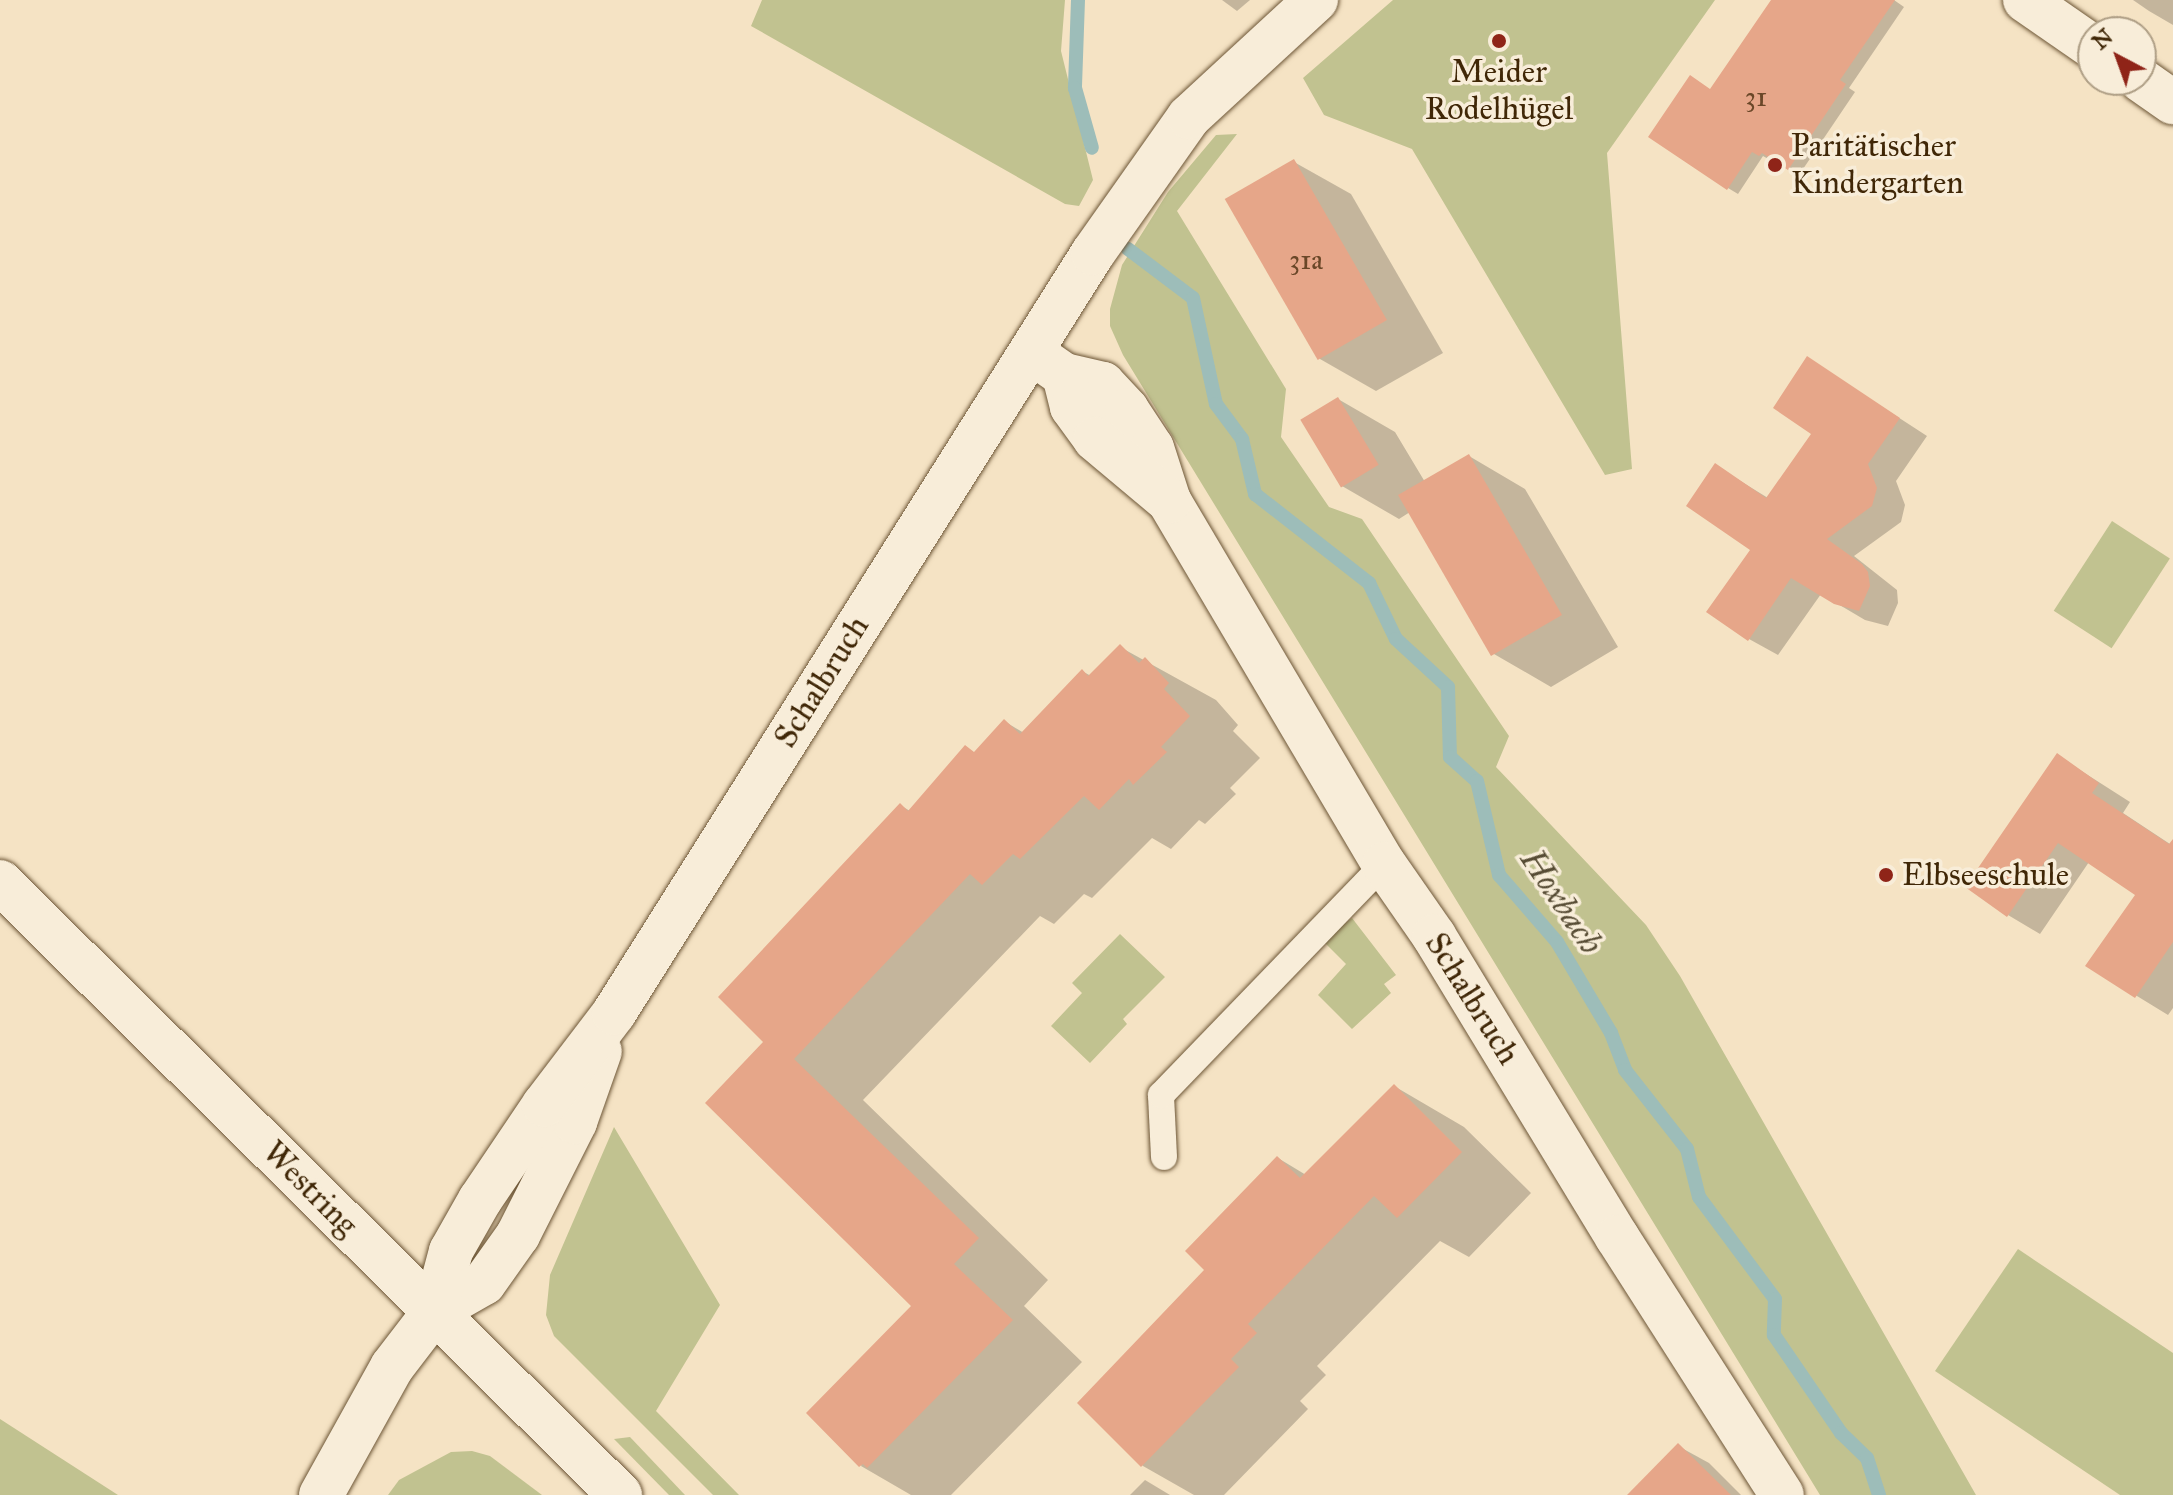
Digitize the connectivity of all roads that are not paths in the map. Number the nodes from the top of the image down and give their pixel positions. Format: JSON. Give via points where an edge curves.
{"nodes":[{"id":1,"x":1316,"y":0,"type":"edge"},
{"id":2,"x":2025,"y":0,"type":"edge"},
{"id":3,"x":2077,"y":36,"type":"edge"},
{"id":4,"x":1047,"y":363,"type":"junction"},
{"id":5,"x":1384,"y":864,"type":"junction"},
{"id":6,"x":0,"y":882,"type":"edge"},
{"id":7,"x":1164,"y":1157,"type":"dead end"},
{"id":8,"x":435,"y":1311,"type":"junction"},
{"id":9,"x":321,"y":1495,"type":"edge"},
{"id":10,"x":620,"y":1495,"type":"edge"},
{"id":11,"x":1782,"y":1495,"type":"edge"}],
"edges":[{"from":1,"to":4,"type":"street","name":"Schalbruch","via":[[1189,117],[1093,253]]},
{"from":2,"to":3,"type":"street"},
{"from":4,"to":5,"type":"street","name":"Schalbruch","via":[[1103,384],[1127,410],[1152,448],[1169,501]]},
{"from":4,"to":8,"type":"street","name":"Schalbruch","via":[[614,1013],[480,1200],[451,1251]]},
{"from":5,"to":7,"type":"lane","via":[[1161,1095]]},
{"from":5,"to":11,"type":"street","name":"Schalbruch"},
{"from":6,"to":8,"type":"street","name":"Westring"},
{"from":8,"to":9,"type":"street","name":"Schalbruch","via":[[392,1367]]},
{"from":8,"to":10,"type":"street","name":"Westring"}]}
